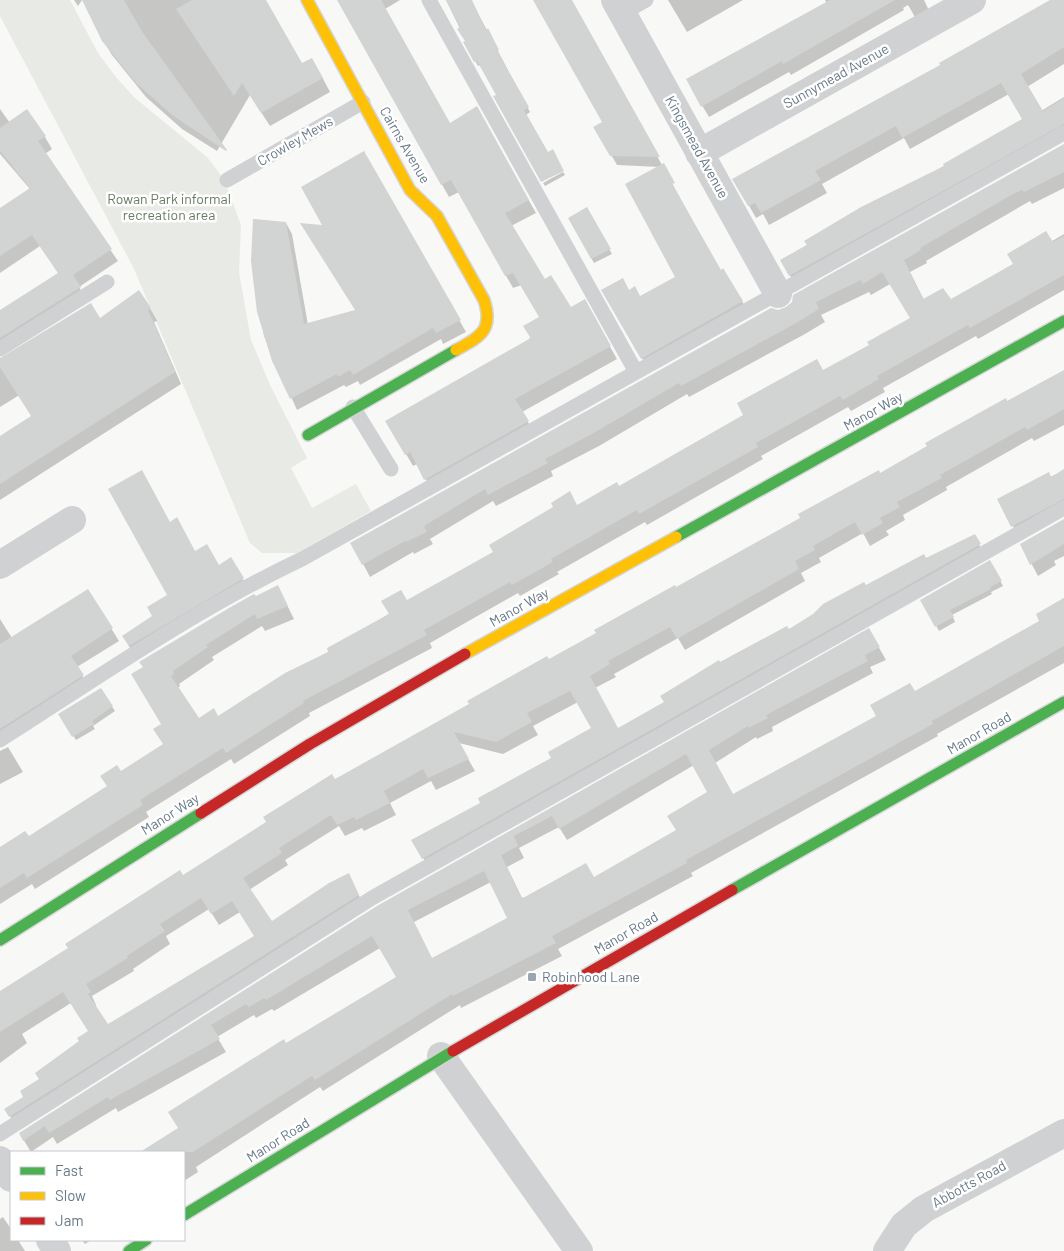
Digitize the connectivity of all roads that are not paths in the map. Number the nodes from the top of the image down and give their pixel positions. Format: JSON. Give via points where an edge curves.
{"nodes":[{"id":1,"x":307,"y":0,"type":"edge"},
{"id":2,"x":429,"y":0,"type":"edge"},
{"id":3,"x":972,"y":0,"type":"edge"},
{"id":4,"x":628,"y":4,"type":"edge"},
{"id":5,"x":363,"y":102,"type":"junction"},
{"id":6,"x":1064,"y":133,"type":"edge"},
{"id":7,"x":700,"y":153,"type":"junction"},
{"id":8,"x":228,"y":180,"type":"dead end"},
{"id":9,"x":107,"y":282,"type":"dead end"},
{"id":10,"x":778,"y":294,"type":"junction"},
{"id":11,"x":1064,"y":321,"type":"edge"},
{"id":12,"x":0,"y":349,"type":"edge"},
{"id":13,"x":636,"y":372,"type":"junction"},
{"id":14,"x":353,"y":407,"type":"junction"},
{"id":15,"x":308,"y":435,"type":"dead end"},
{"id":16,"x":391,"y":469,"type":"dead end"},
{"id":17,"x":1064,"y":508,"type":"edge"},
{"id":18,"x":72,"y":520,"type":"dead end"},
{"id":19,"x":0,"y":565,"type":"edge"},
{"id":20,"x":1064,"y":702,"type":"edge"},
{"id":21,"x":0,"y":740,"type":"edge"},
{"id":22,"x":0,"y":940,"type":"edge"},
{"id":23,"x":441,"y":1056,"type":"junction"},
{"id":24,"x":1064,"y":1133,"type":"edge"},
{"id":25,"x":0,"y":1134,"type":"edge"},
{"id":26,"x":0,"y":1160,"type":"edge"},
{"id":27,"x":10,"y":1176,"type":"edge"},
{"id":28,"x":185,"y":1214,"type":"edge"},
{"id":29,"x":144,"y":1241,"type":"edge"},
{"id":30,"x":128,"y":1251,"type":"edge"},
{"id":31,"x":579,"y":1251,"type":"edge"},
{"id":32,"x":887,"y":1251,"type":"edge"}],
"edges":[{"from":1,"to":5,"type":"street","name":"Cairns Avenue"},
{"from":2,"to":13,"type":"lane"},
{"from":3,"to":7,"type":"street","name":"Sunnymead Avenue"},
{"from":4,"to":7,"type":"street","name":"Kingsmead Avenue"},
{"from":5,"to":8,"type":"lane","name":"Crowley Mews"},
{"from":5,"to":14,"type":"street","name":"Cairns Avenue","via":[[410,190],[437,216],[484,300],[488,313],[487,326],[479,337]]},
{"from":6,"to":10,"type":"lane"},
{"from":7,"to":10,"type":"street","name":"Kingsmead Avenue"},
{"from":9,"to":12,"type":"lane"},
{"from":10,"to":13,"type":"lane"},
{"from":11,"to":22,"type":"street","name":"Manor Way","via":[[430,673],[310,744]]},
{"from":13,"to":21,"type":"lane","via":[[302,560],[214,604]]},
{"from":14,"to":15,"type":"street"},
{"from":14,"to":16,"type":"lane"},
{"from":17,"to":25,"type":"lane","via":[[372,898]]},
{"from":18,"to":19,"type":"street"},
{"from":20,"to":23,"type":"street","name":"Manor Road"},
{"from":23,"to":28,"type":"street","name":"Manor Road"},
{"from":23,"to":31,"type":"street"},
{"from":24,"to":32,"type":"street","name":"Abbotts Road","via":[[924,1209],[904,1225]]},
{"from":26,"to":27,"type":"street"},
{"from":29,"to":30,"type":"street"}]}
